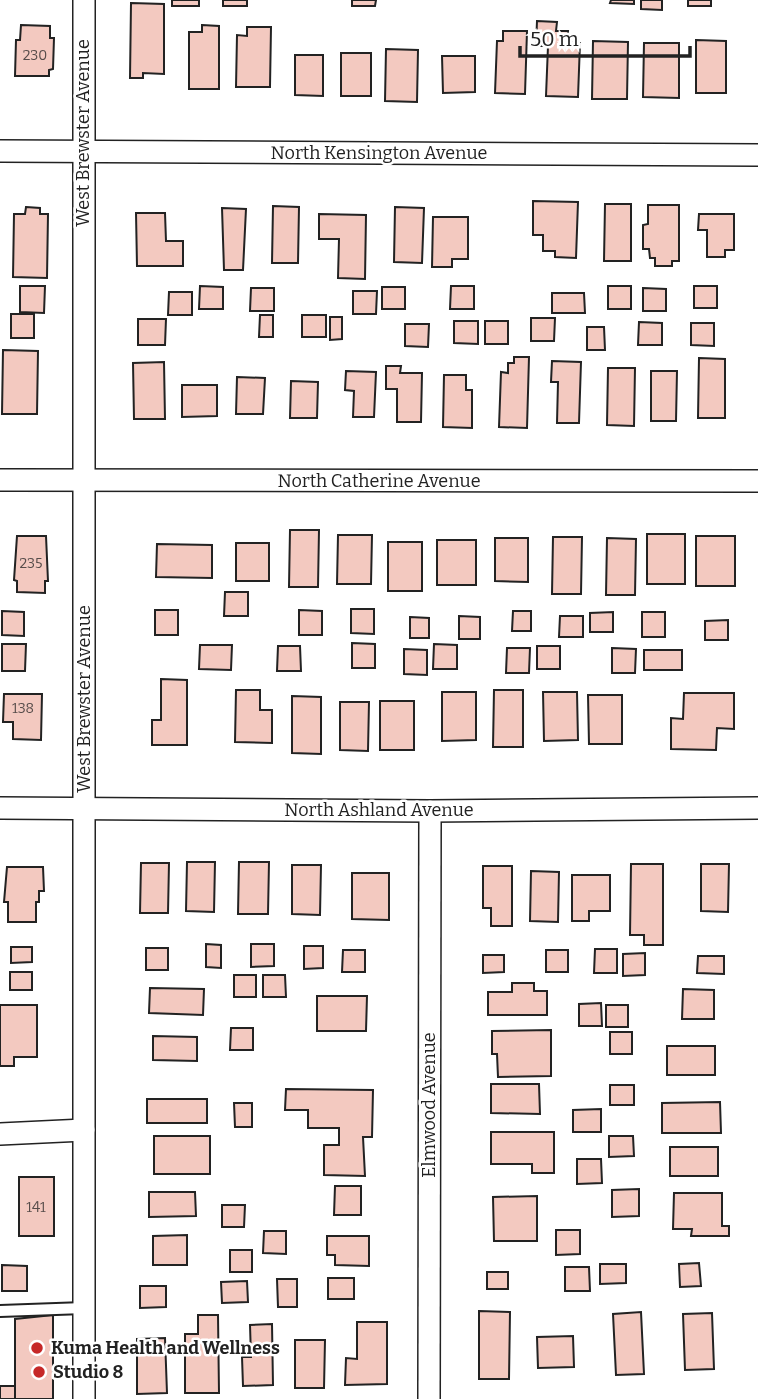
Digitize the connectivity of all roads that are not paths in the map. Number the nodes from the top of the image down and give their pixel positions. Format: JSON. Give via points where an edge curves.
{"nodes":[{"id":1,"x":84,"y":0,"type":"edge"},
{"id":2,"x":0,"y":151,"type":"edge"},
{"id":3,"x":83,"y":152,"type":"junction"},
{"id":4,"x":758,"y":155,"type":"edge"},
{"id":5,"x":0,"y":480,"type":"edge"},
{"id":6,"x":84,"y":481,"type":"junction"},
{"id":7,"x":758,"y":481,"type":"edge"},
{"id":8,"x":0,"y":808,"type":"edge"},
{"id":9,"x":758,"y":808,"type":"edge"},
{"id":10,"x":84,"y":809,"type":"junction"},
{"id":11,"x":430,"y":811,"type":"junction"},
{"id":12,"x":84,"y":1130,"type":"junction"},
{"id":13,"x":0,"y":1134,"type":"edge"},
{"id":14,"x":84,"y":1308,"type":"junction"},
{"id":15,"x":0,"y":1311,"type":"edge"},
{"id":16,"x":84,"y":1399,"type":"edge"},
{"id":17,"x":429,"y":1399,"type":"edge"}],
"edges":[{"from":1,"to":3,"type":"street","name":"West Brewster Avenue"},
{"from":2,"to":3,"type":"street","name":"North Kensington Avenue"},
{"from":3,"to":4,"type":"street","name":"North Kensington Avenue"},
{"from":3,"to":6,"type":"street","name":"West Brewster Avenue"},
{"from":5,"to":6,"type":"street","name":"North Catherine Avenue"},
{"from":6,"to":7,"type":"street","name":"North Catherine Avenue"},
{"from":6,"to":10,"type":"street","name":"West Brewster Avenue"},
{"from":8,"to":10,"type":"street","name":"North Ashland Avenue"},
{"from":9,"to":11,"type":"street","name":"North Ashland Avenue"},
{"from":10,"to":11,"type":"street","name":"North Ashland Avenue"},
{"from":10,"to":12,"type":"street","name":"West Brewster Avenue"},
{"from":11,"to":17,"type":"street","name":"Elmwood Avenue"},
{"from":12,"to":13,"type":"street"},
{"from":12,"to":14,"type":"street","name":"West Brewster Avenue"},
{"from":14,"to":15,"type":"lane"},
{"from":14,"to":16,"type":"street","name":"West Brewster Avenue"}]}
